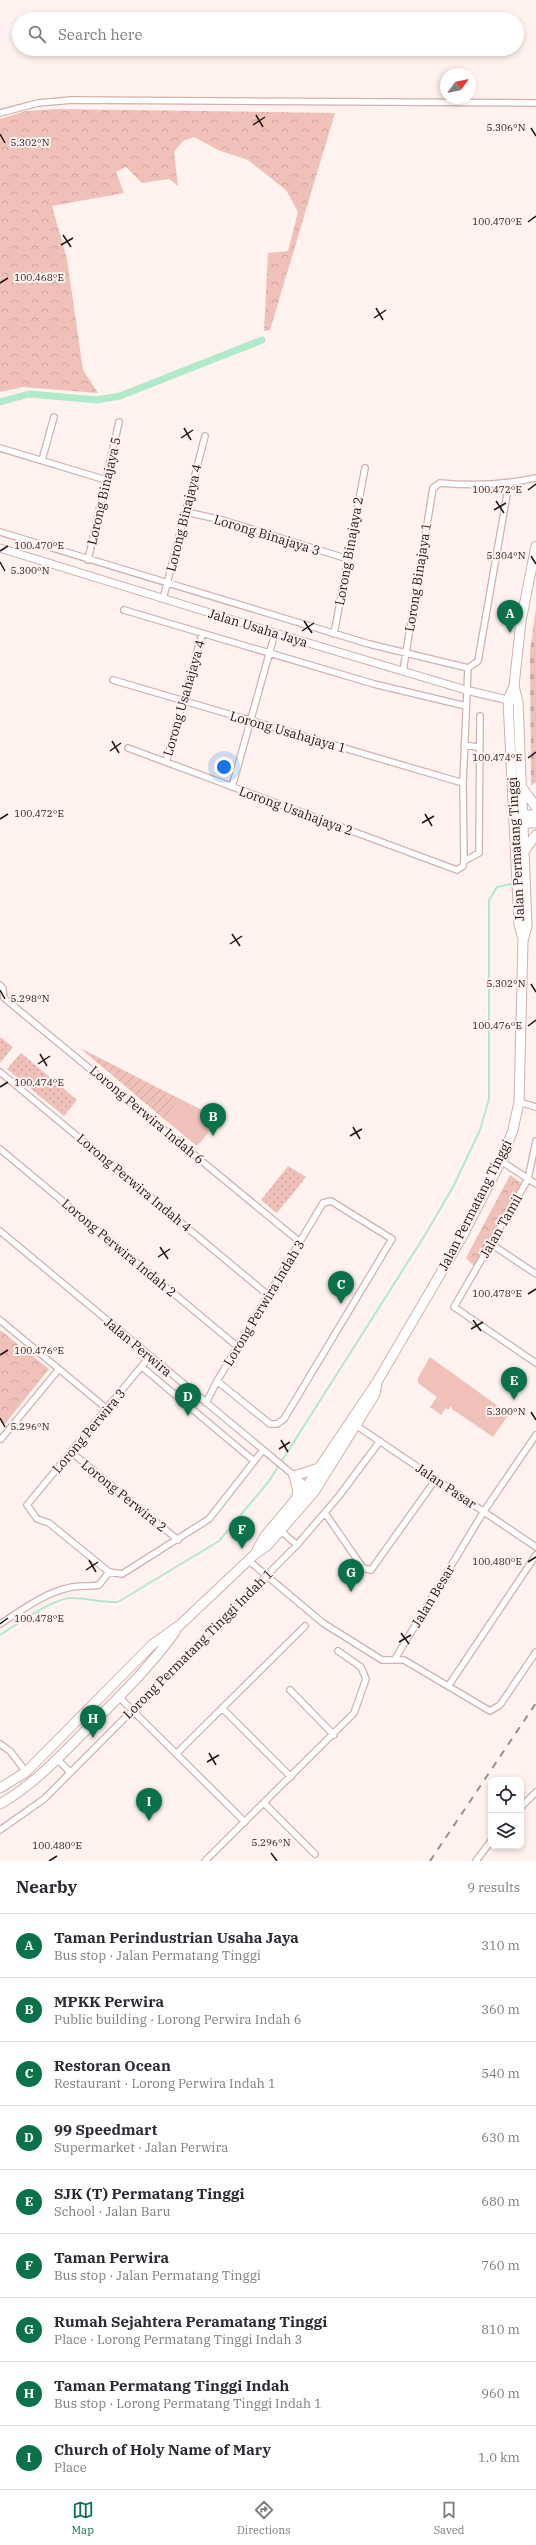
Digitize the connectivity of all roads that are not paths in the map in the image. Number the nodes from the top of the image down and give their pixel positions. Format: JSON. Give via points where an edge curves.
{"nodes":[{"id":1,"x":536,"y":102,"type":"edge"},
{"id":2,"x":0,"y":113,"type":"edge"},
{"id":3,"x":54,"y":417,"type":"dead end"},
{"id":4,"x":119,"y":422,"type":"dead end"},
{"id":5,"x":205,"y":436,"type":"dead end"},
{"id":6,"x":0,"y":448,"type":"edge"},
{"id":7,"x":42,"y":460,"type":"junction"},
{"id":8,"x":365,"y":468,"type":"dead end"},
{"id":9,"x":536,"y":478,"type":"edge"},
{"id":10,"x":106,"y":480,"type":"junction"},
{"id":11,"x":509,"y":484,"type":"junction"},
{"id":12,"x":186,"y":512,"type":"junction"},
{"id":13,"x":0,"y":532,"type":"edge"},
{"id":14,"x":536,"y":546,"type":"edge"},
{"id":15,"x":0,"y":548,"type":"edge"},
{"id":16,"x":88,"y":560,"type":"junction"},
{"id":17,"x":348,"y":560,"type":"junction"},
{"id":18,"x":167,"y":584,"type":"junction"},
{"id":19,"x":163,"y":599,"type":"junction"},
{"id":20,"x":124,"y":610,"type":"dead end"},
{"id":21,"x":202,"y":634,"type":"junction"},
{"id":22,"x":275,"y":634,"type":"junction"},
{"id":23,"x":334,"y":634,"type":"junction"},
{"id":24,"x":405,"y":653,"type":"junction"},
{"id":25,"x":270,"y":654,"type":"junction"},
{"id":26,"x":468,"y":668,"type":"junction"},
{"id":27,"x":403,"y":671,"type":"junction"},
{"id":28,"x":113,"y":680,"type":"dead end"},
{"id":29,"x":514,"y":686,"type":"junction"},
{"id":30,"x":466,"y":690,"type":"junction"},
{"id":31,"x":508,"y":700,"type":"junction"},
{"id":32,"x":183,"y":701,"type":"junction"},
{"id":33,"x":518,"y":702,"type":"junction"},
{"id":34,"x":466,"y":706,"type":"junction"},
{"id":35,"x":480,"y":716,"type":"dead end"},
{"id":36,"x":251,"y":721,"type":"junction"},
{"id":37,"x":464,"y":745,"type":"junction"},
{"id":38,"x":478,"y":746,"type":"junction"},
{"id":39,"x":128,"y":748,"type":"dead end"},
{"id":40,"x":166,"y":762,"type":"junction"},
{"id":41,"x":463,"y":783,"type":"junction"},
{"id":42,"x":521,"y":784,"type":"junction"},
{"id":43,"x":232,"y":787,"type":"junction"},
{"id":44,"x":536,"y":807,"type":"edge"},
{"id":45,"x":536,"y":815,"type":"edge"},
{"id":46,"x":519,"y":819,"type":"junction"},
{"id":47,"x":536,"y":823,"type":"edge"},
{"id":48,"x":536,"y":835,"type":"edge"},
{"id":49,"x":524,"y":852,"type":"junction"},
{"id":50,"x":464,"y":863,"type":"junction"},
{"id":51,"x":523,"y":941,"type":"junction"},
{"id":52,"x":0,"y":985,"type":"edge"},
{"id":53,"x":0,"y":1072,"type":"edge"},
{"id":54,"x":519,"y":1102,"type":"junction"},
{"id":55,"x":536,"y":1107,"type":"edge"},
{"id":56,"x":536,"y":1141,"type":"edge"},
{"id":57,"x":0,"y":1149,"type":"edge"},
{"id":58,"x":501,"y":1161,"type":"junction"},
{"id":59,"x":528,"y":1179,"type":"junction"},
{"id":60,"x":536,"y":1184,"type":"edge"},
{"id":61,"x":0,"y":1232,"type":"edge"},
{"id":62,"x":300,"y":1242,"type":"junction"},
{"id":63,"x":491,"y":1244,"type":"junction"},
{"id":64,"x":536,"y":1274,"type":"edge"},
{"id":65,"x":268,"y":1295,"type":"junction"},
{"id":66,"x":0,"y":1320,"type":"edge"},
{"id":67,"x":238,"y":1346,"type":"junction"},
{"id":68,"x":150,"y":1356,"type":"junction"},
{"id":69,"x":536,"y":1363,"type":"edge"},
{"id":70,"x":142,"y":1367,"type":"junction"},
{"id":71,"x":60,"y":1370,"type":"junction"},
{"id":72,"x":217,"y":1381,"type":"junction"},
{"id":73,"x":377,"y":1382,"type":"junction"},
{"id":74,"x":206,"y":1403,"type":"junction"},
{"id":75,"x":107,"y":1409,"type":"junction"},
{"id":76,"x":357,"y":1426,"type":"junction"},
{"id":77,"x":536,"y":1435,"type":"edge"},
{"id":78,"x":1,"y":1439,"type":"edge"},
{"id":79,"x":380,"y":1441,"type":"junction"},
{"id":80,"x":263,"y":1450,"type":"junction"},
{"id":81,"x":71,"y":1452,"type":"junction"},
{"id":82,"x":254,"y":1461,"type":"junction"},
{"id":83,"x":319,"y":1468,"type":"junction"},
{"id":84,"x":290,"y":1473,"type":"junction"},
{"id":85,"x":436,"y":1479,"type":"junction"},
{"id":86,"x":307,"y":1486,"type":"junction"},
{"id":87,"x":314,"y":1492,"type":"junction"},
{"id":88,"x":295,"y":1501,"type":"junction"},
{"id":89,"x":484,"y":1511,"type":"junction"},
{"id":90,"x":325,"y":1513,"type":"junction"},
{"id":91,"x":281,"y":1531,"type":"junction"},
{"id":92,"x":178,"y":1540,"type":"junction"},
{"id":93,"x":297,"y":1545,"type":"junction"},
{"id":94,"x":536,"y":1546,"type":"edge"},
{"id":95,"x":255,"y":1554,"type":"junction"},
{"id":96,"x":536,"y":1554,"type":"edge"},
{"id":97,"x":248,"y":1560,"type":"junction"},
{"id":98,"x":109,"y":1572,"type":"junction"},
{"id":99,"x":266,"y":1576,"type":"junction"},
{"id":100,"x":0,"y":1624,"type":"edge"},
{"id":101,"x":180,"y":1625,"type":"junction"},
{"id":102,"x":305,"y":1626,"type":"dead end"},
{"id":103,"x":338,"y":1651,"type":"dead end"},
{"id":104,"x":536,"y":1652,"type":"edge"},
{"id":105,"x":395,"y":1659,"type":"junction"},
{"id":106,"x":449,"y":1686,"type":"junction"},
{"id":107,"x":290,"y":1690,"type":"dead end"},
{"id":108,"x":102,"y":1696,"type":"junction"},
{"id":109,"x":119,"y":1697,"type":"junction"},
{"id":110,"x":222,"y":1708,"type":"junction"},
{"id":111,"x":133,"y":1710,"type":"junction"},
{"id":112,"x":334,"y":1735,"type":"junction"},
{"id":113,"x":0,"y":1744,"type":"edge"},
{"id":114,"x":177,"y":1753,"type":"junction"},
{"id":115,"x":58,"y":1760,"type":"junction"},
{"id":116,"x":26,"y":1772,"type":"junction"},
{"id":117,"x":70,"y":1772,"type":"junction"},
{"id":118,"x":291,"y":1777,"type":"junction"},
{"id":119,"x":0,"y":1788,"type":"edge"},
{"id":120,"x":536,"y":1792,"type":"edge"},
{"id":121,"x":264,"y":1803,"type":"junction"},
{"id":122,"x":0,"y":1804,"type":"edge"},
{"id":123,"x":524,"y":1804,"type":"edge"},
{"id":124,"x":245,"y":1822,"type":"junction"},
{"id":125,"x":0,"y":1830,"type":"edge"},
{"id":126,"x":488,"y":1845,"type":"edge"},
{"id":127,"x":315,"y":1854,"type":"dead end"},
{"id":128,"x":205,"y":1861,"type":"edge"},
{"id":129,"x":476,"y":1861,"type":"edge"}],
"edges":[{"from":1,"to":2,"type":"street","via":[[72,100],[38,103]]},
{"from":3,"to":7,"type":"street"},
{"from":4,"to":10,"type":"street","name":"Lorong Binajaya 5"},
{"from":5,"to":12,"type":"street","name":"Lorong Binajaya 4"},
{"from":6,"to":7,"type":"street"},
{"from":7,"to":10,"type":"street"},
{"from":8,"to":17,"type":"street","name":"Lorong Binajaya 2"},
{"from":9,"to":11,"type":"street"},
{"from":10,"to":16,"type":"street","name":"Lorong Binajaya 5"},
{"from":11,"to":24,"type":"street","name":"Lorong Binajaya 1","via":[[437,484],[433,488]]},
{"from":11,"to":26,"type":"street","via":[[478,661]]},
{"from":12,"to":17,"type":"street","name":"Lorong Binajaya 3","via":[[229,522]]},
{"from":12,"to":18,"type":"street","name":"Lorong Binajaya 4"},
{"from":13,"to":16,"type":"street","name":"Jalan Usaha Jaya"},
{"from":14,"to":29,"type":"main road","name":"Jalan Permatang Tinggi","via":[[521,621]]},
{"from":15,"to":19,"type":"street","name":"Jalan Usaha Jaya"},
{"from":16,"to":18,"type":"street","name":"Jalan Usaha Jaya"},
{"from":17,"to":23,"type":"street","name":"Lorong Binajaya 2"},
{"from":18,"to":19,"type":"street","name":"Lorong Binajaya 4"},
{"from":18,"to":23,"type":"street","name":"Jalan Usaha Jaya"},
{"from":19,"to":22,"type":"street","name":"Jalan Usaha Jaya"},
{"from":20,"to":21,"type":"street","name":"Jalan Usaha Jaya"},
{"from":21,"to":25,"type":"street","name":"Jalan Usaha Jaya"},
{"from":21,"to":32,"type":"street","name":"Lorong Usahajaya 4"},
{"from":22,"to":25,"type":"street"},
{"from":22,"to":27,"type":"street","name":"Jalan Usaha Jaya"},
{"from":23,"to":24,"type":"street","name":"Jalan Usaha Jaya"},
{"from":24,"to":26,"type":"street","name":"Jalan Usaha Jaya"},
{"from":24,"to":27,"type":"street","name":"Lorong Binajaya 1"},
{"from":25,"to":34,"type":"street","name":"Jalan Usaha Jaya"},
{"from":25,"to":36,"type":"street"},
{"from":26,"to":30,"type":"street"},
{"from":27,"to":30,"type":"street","name":"Jalan Usaha Jaya"},
{"from":28,"to":32,"type":"street","name":"Lorong Usahajaya 1"},
{"from":29,"to":31,"type":"main road","name":"Jalan Permatang Tinggi"},
{"from":29,"to":33,"type":"main road","name":"Jalan Permatang Tinggi"},
{"from":30,"to":31,"type":"street","name":"Jalan Usaha Jaya"},
{"from":30,"to":34,"type":"street"},
{"from":31,"to":33,"type":"street","name":"Jalan Usaha Jaya"},
{"from":31,"to":46,"type":"main road","name":"Jalan Permatang Tinggi"},
{"from":32,"to":36,"type":"street","name":"Lorong Usahajaya 1"},
{"from":32,"to":40,"type":"street","name":"Lorong Usahajaya 4"},
{"from":33,"to":42,"type":"main road","name":"Jalan Permatang Tinggi"},
{"from":34,"to":37,"type":"street"},
{"from":35,"to":38,"type":"street"},
{"from":36,"to":41,"type":"street","name":"Lorong Usahajaya 1"},
{"from":36,"to":43,"type":"street"},
{"from":37,"to":38,"type":"street"},
{"from":37,"to":41,"type":"street"},
{"from":38,"to":50,"type":"street","via":[[479,853]]},
{"from":39,"to":40,"type":"street","name":"Lorong Usahajaya 2"},
{"from":40,"to":43,"type":"street","name":"Lorong Usahajaya 2"},
{"from":41,"to":50,"type":"street"},
{"from":42,"to":44,"type":"main road"},
{"from":42,"to":46,"type":"main road","name":"Jalan Permatang Tinggi"},
{"from":43,"to":50,"type":"street","name":"Lorong Usahajaya 2","via":[[457,870]]},
{"from":45,"to":46,"type":"main road"},
{"from":46,"to":47,"type":"main road"},
{"from":46,"to":49,"type":"main road","name":"Jalan Permatang Tinggi"},
{"from":46,"to":51,"type":"main road","name":"Jalan Permatang Tinggi","via":[[519,925]]},
{"from":48,"to":49,"type":"main road"},
{"from":49,"to":51,"type":"main road","name":"Jalan Permatang Tinggi","via":[[527,926]]},
{"from":51,"to":54,"type":"main road","name":"Jalan Permatang Tinggi"},
{"from":52,"to":62,"type":"street","name":"Lorong Perwira Indah 6","via":[[4,998]]},
{"from":53,"to":65,"type":"street","name":"Lorong Perwira Indah 4"},
{"from":54,"to":55,"type":"street"},
{"from":54,"to":58,"type":"main road","name":"Jalan Permatang Tinggi","via":[[513,1130]]},
{"from":56,"to":59,"type":"street","name":"Jalan Tamil"},
{"from":57,"to":67,"type":"street","name":"Lorong Perwira Indah 2"},
{"from":58,"to":59,"type":"street"},
{"from":58,"to":73,"type":"main road","name":"Jalan Permatang Tinggi","via":[[462,1237]]},
{"from":59,"to":60,"type":"street"},
{"from":59,"to":63,"type":"street","name":"Jalan Tamil"},
{"from":61,"to":68,"type":"street","name":"Jalan Perwira"},
{"from":62,"to":65,"type":"street","name":"Lorong Perwira Indah 3"},
{"from":62,"to":72,"type":"street","name":"Lorong Perwira Indah 3","via":[[323,1203],[331,1201],[392,1239],[280,1421],[270,1424]]},
{"from":63,"to":64,"type":"street"},
{"from":63,"to":69,"type":"street","name":"Jalan Tamil","via":[[454,1307]]},
{"from":65,"to":67,"type":"street","name":"Lorong Perwira Indah 3"},
{"from":66,"to":71,"type":"street"},
{"from":67,"to":72,"type":"street","name":"Lorong Perwira Indah 3"},
{"from":68,"to":70,"type":"street","name":"Lorong Perwira 3"},
{"from":68,"to":74,"type":"street","name":"Jalan Perwira"},
{"from":70,"to":75,"type":"street","name":"Lorong Perwira 3"},
{"from":70,"to":82,"type":"street"},
{"from":71,"to":75,"type":"street"},
{"from":71,"to":78,"type":"street"},
{"from":72,"to":74,"type":"street","name":"Lorong Perwira Indah 3"},
{"from":73,"to":76,"type":"main road","name":"Jalan Permatang Tinggi","via":[[375,1394]]},
{"from":73,"to":83,"type":"main road","name":"Jalan Permatang Tinggi"},
{"from":74,"to":80,"type":"street","name":"Jalan Perwira"},
{"from":75,"to":81,"type":"street","name":"Lorong Perwira 3"},
{"from":76,"to":79,"type":"street","name":"Jalan Pasar"},
{"from":76,"to":87,"type":"main road","name":"Jalan Permatang Tinggi"},
{"from":77,"to":89,"type":"street","name":"Jalan Besar"},
{"from":79,"to":85,"type":"street","name":"Jalan Pasar"},
{"from":79,"to":90,"type":"street","name":"Lorong Permatang Tinggi Indah 1"},
{"from":80,"to":82,"type":"street"},
{"from":80,"to":84,"type":"street","name":"Jalan Perwira"},
{"from":81,"to":92,"type":"street","name":"Lorong Perwira 2"},
{"from":81,"to":98,"type":"street","name":"Lorong Perwira 3","via":[[27,1505],[37,1518],[49,1523]]},
{"from":82,"to":92,"type":"street","via":[[209,1519]]},
{"from":83,"to":84,"type":"main road"},
{"from":83,"to":86,"type":"main road","name":"Jalan Permatang Tinggi"},
{"from":84,"to":86,"type":"street","name":"Jalan Perwira"},
{"from":84,"to":88,"type":"main road","via":[[298,1491]]},
{"from":85,"to":89,"type":"street","name":"Jalan Pasar"},
{"from":85,"to":90,"type":"street","via":[[371,1570],[363,1568]]},
{"from":86,"to":87,"type":"street","name":"Jalan Perwira"},
{"from":86,"to":88,"type":"main road","name":"Jalan Permatang Tinggi"},
{"from":87,"to":91,"type":"main road","name":"Jalan Permatang Tinggi"},
{"from":88,"to":95,"type":"main road","name":"Jalan Permatang Tinggi","via":[[264,1537]]},
{"from":89,"to":94,"type":"street","name":"Jalan Pasar"},
{"from":89,"to":105,"type":"street","name":"Jalan Besar"},
{"from":90,"to":93,"type":"street","name":"Lorong Permatang Tinggi Indah 1"},
{"from":91,"to":93,"type":"street"},
{"from":91,"to":95,"type":"main road","name":"Jalan Permatang Tinggi"},
{"from":92,"to":98,"type":"street","via":[[129,1571],[117,1575]]},
{"from":93,"to":99,"type":"street","name":"Lorong Permatang Tinggi Indah 1"},
{"from":95,"to":97,"type":"main road","name":"Jalan Permatang Tinggi"},
{"from":96,"to":106,"type":"street"},
{"from":97,"to":99,"type":"street"},
{"from":97,"to":101,"type":"main road","name":"Jalan Permatang Tinggi"},
{"from":98,"to":100,"type":"street","via":[[99,1586],[58,1591]]},
{"from":99,"to":105,"type":"street","via":[[323,1623],[382,1660]]},
{"from":99,"to":111,"type":"street","name":"Lorong Permatang Tinggi Indah 1"},
{"from":101,"to":108,"type":"main road","name":"Jalan Permatang Tinggi","via":[[153,1644]]},
{"from":101,"to":109,"type":"main road","name":"Jalan Permatang Tinggi","via":[[159,1654]]},
{"from":102,"to":110,"type":"street"},
{"from":103,"to":112,"type":"street","via":[[361,1667],[366,1679],[354,1713]]},
{"from":104,"to":106,"type":"street","via":[[500,1705],[490,1711]]},
{"from":105,"to":106,"type":"street","via":[[404,1660]]},
{"from":107,"to":112,"type":"street"},
{"from":108,"to":109,"type":"main road","via":[[111,1694]]},
{"from":108,"to":116,"type":"main road","name":"Jalan Permatang Tinggi"},
{"from":109,"to":111,"type":"street"},
{"from":109,"to":115,"type":"main road","name":"Jalan Permatang Tinggi"},
{"from":110,"to":114,"type":"street"},
{"from":110,"to":118,"type":"street"},
{"from":111,"to":114,"type":"street"},
{"from":111,"to":117,"type":"street","name":"Lorong Permatang Tinggi Indah 1"},
{"from":112,"to":118,"type":"street"},
{"from":113,"to":116,"type":"street","via":[[10,1751]]},
{"from":114,"to":124,"type":"street"},
{"from":115,"to":117,"type":"street"},
{"from":115,"to":122,"type":"main road","name":"Jalan Permatang Tinggi","via":[[20,1793]]},
{"from":116,"to":119,"type":"main road","name":"Jalan Permatang Tinggi"},
{"from":117,"to":125,"type":"street","name":"Lorong Permatang Tinggi Indah 1","via":[[44,1799]]},
{"from":118,"to":121,"type":"street"},
{"from":120,"to":123,"type":"street"},
{"from":121,"to":124,"type":"street"},
{"from":121,"to":127,"type":"street"},
{"from":124,"to":128,"type":"street"},
{"from":126,"to":129,"type":"street"}]}
